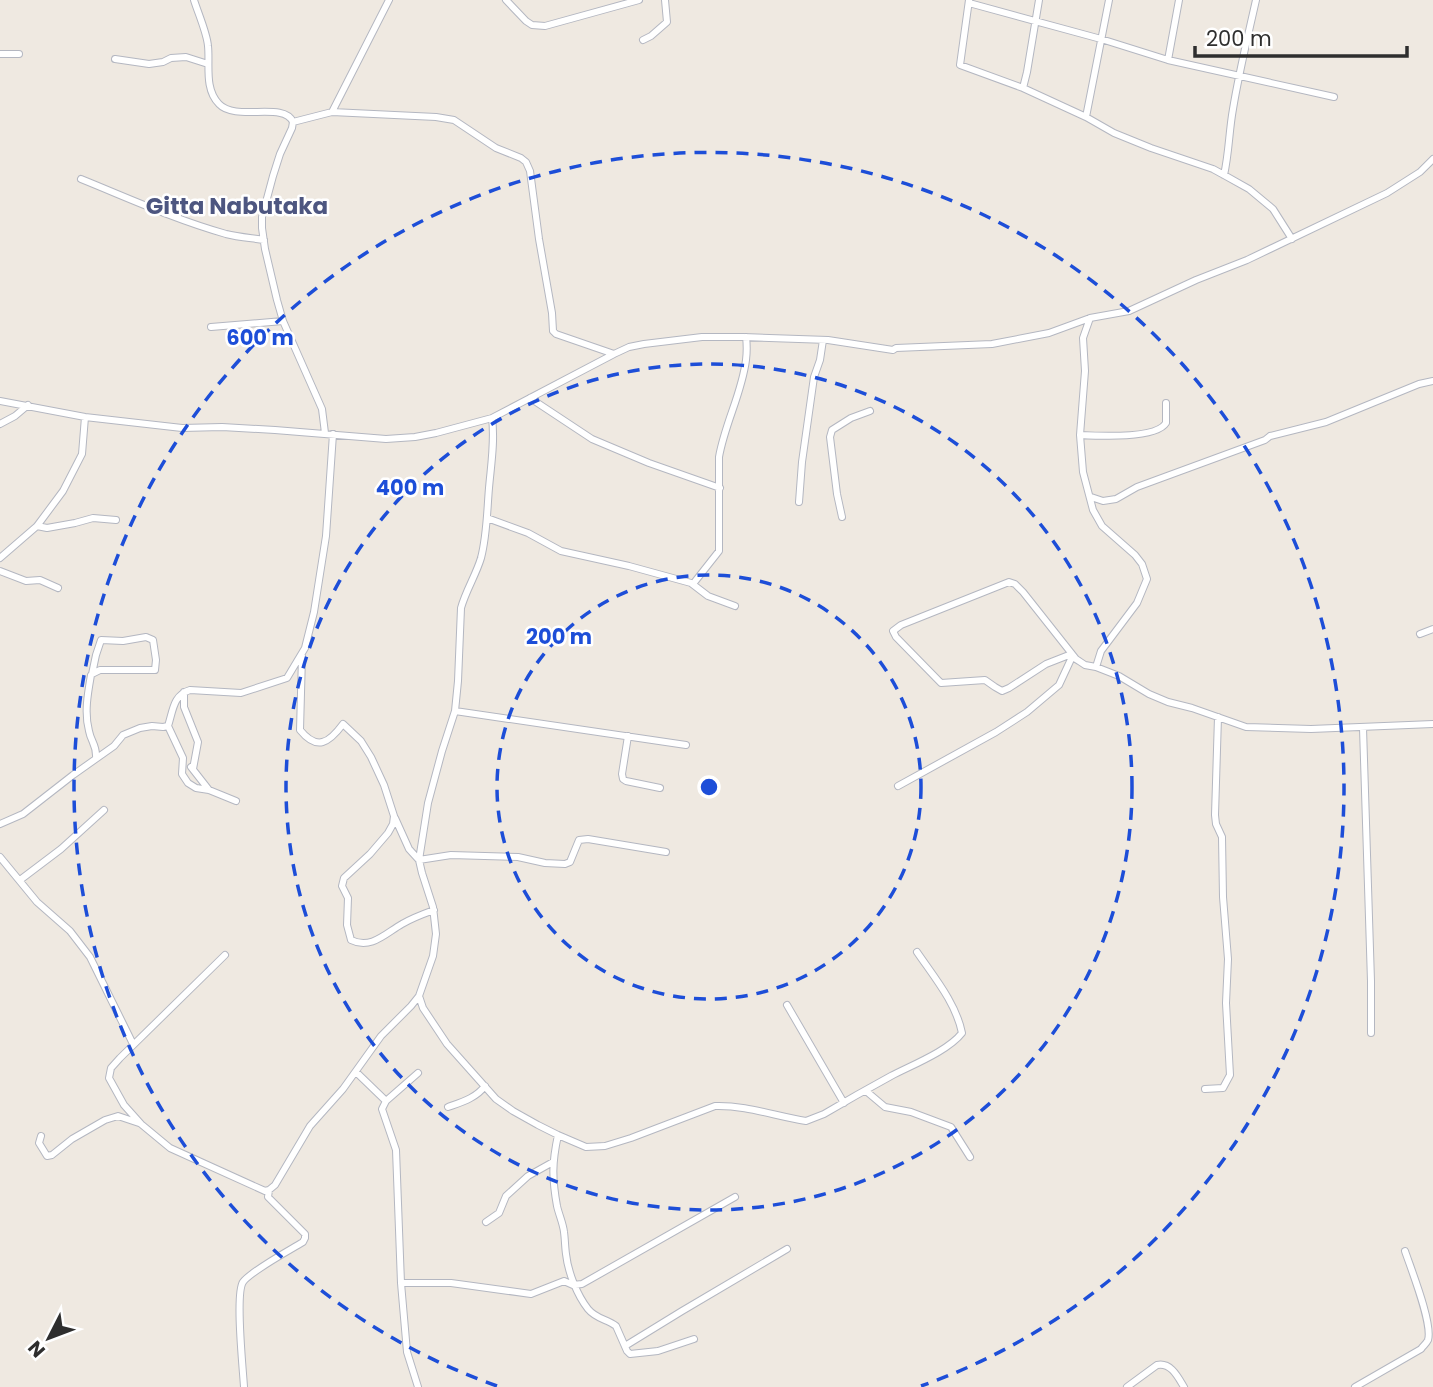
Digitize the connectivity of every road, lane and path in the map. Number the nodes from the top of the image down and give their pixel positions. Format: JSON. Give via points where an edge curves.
{"nodes":[{"id":1,"x":194,"y":0,"type":"edge"},
{"id":2,"x":388,"y":0,"type":"edge"},
{"id":3,"x":506,"y":0,"type":"edge"},
{"id":4,"x":639,"y":0,"type":"edge"},
{"id":5,"x":665,"y":0,"type":"edge"},
{"id":6,"x":1039,"y":0,"type":"edge"},
{"id":7,"x":1110,"y":0,"type":"edge"},
{"id":8,"x":1179,"y":0,"type":"edge"},
{"id":9,"x":1256,"y":0,"type":"edge"},
{"id":10,"x":969,"y":2,"type":"edge"},
{"id":11,"x":1035,"y":22,"type":"junction"},
{"id":12,"x":1101,"y":39,"type":"junction"},
{"id":13,"x":643,"y":40,"type":"dead end"},
{"id":14,"x":0,"y":54,"type":"edge"},
{"id":15,"x":19,"y":54,"type":"dead end"},
{"id":16,"x":116,"y":59,"type":"dead end"},
{"id":17,"x":1168,"y":60,"type":"junction"},
{"id":18,"x":208,"y":64,"type":"junction"},
{"id":19,"x":1238,"y":76,"type":"junction"},
{"id":20,"x":1023,"y":88,"type":"junction"},
{"id":21,"x":1334,"y":97,"type":"dead end"},
{"id":22,"x":332,"y":112,"type":"junction"},
{"id":23,"x":1086,"y":117,"type":"junction"},
{"id":24,"x":293,"y":122,"type":"junction"},
{"id":25,"x":1433,"y":159,"type":"edge"},
{"id":26,"x":1224,"y":175,"type":"junction"},
{"id":27,"x":81,"y":179,"type":"dead end"},
{"id":28,"x":1292,"y":239,"type":"junction"},
{"id":29,"x":264,"y":240,"type":"junction"},
{"id":30,"x":1090,"y":318,"type":"junction"},
{"id":31,"x":283,"y":321,"type":"junction"},
{"id":32,"x":211,"y":327,"type":"dead end"},
{"id":33,"x":746,"y":337,"type":"junction"},
{"id":34,"x":822,"y":340,"type":"junction"},
{"id":35,"x":614,"y":354,"type":"junction"},
{"id":36,"x":1433,"y":381,"type":"edge"},
{"id":37,"x":530,"y":398,"type":"junction"},
{"id":38,"x":0,"y":401,"type":"edge"},
{"id":39,"x":1166,"y":403,"type":"dead end"},
{"id":40,"x":28,"y":405,"type":"junction"},
{"id":41,"x":870,"y":411,"type":"dead end"},
{"id":42,"x":85,"y":417,"type":"junction"},
{"id":43,"x":492,"y":418,"type":"junction"},
{"id":44,"x":0,"y":424,"type":"edge"},
{"id":45,"x":325,"y":433,"type":"junction"},
{"id":46,"x":333,"y":435,"type":"junction"},
{"id":47,"x":1080,"y":435,"type":"junction"},
{"id":48,"x":720,"y":488,"type":"junction"},
{"id":49,"x":1091,"y":497,"type":"junction"},
{"id":50,"x":799,"y":502,"type":"dead end"},
{"id":51,"x":842,"y":517,"type":"dead end"},
{"id":52,"x":487,"y":518,"type":"junction"},
{"id":53,"x":116,"y":520,"type":"dead end"},
{"id":54,"x":37,"y":526,"type":"junction"},
{"id":55,"x":0,"y":558,"type":"edge"},
{"id":56,"x":0,"y":571,"type":"edge"},
{"id":57,"x":693,"y":584,"type":"junction"},
{"id":58,"x":58,"y":588,"type":"dead end"},
{"id":59,"x":735,"y":606,"type":"dead end"},
{"id":60,"x":1433,"y":629,"type":"edge"},
{"id":61,"x":1420,"y":634,"type":"dead end"},
{"id":62,"x":302,"y":654,"type":"junction"},
{"id":63,"x":1075,"y":659,"type":"junction"},
{"id":64,"x":1096,"y":667,"type":"junction"},
{"id":65,"x":92,"y":674,"type":"junction"},
{"id":66,"x":287,"y":678,"type":"junction"},
{"id":67,"x":301,"y":679,"type":"junction"},
{"id":68,"x":184,"y":692,"type":"junction"},
{"id":69,"x":455,"y":711,"type":"junction"},
{"id":70,"x":1218,"y":717,"type":"junction"},
{"id":71,"x":1433,"y":724,"type":"edge"},
{"id":72,"x":169,"y":726,"type":"junction"},
{"id":73,"x":1363,"y":728,"type":"junction"},
{"id":74,"x":628,"y":736,"type":"junction"},
{"id":75,"x":687,"y":745,"type":"dead end"},
{"id":76,"x":96,"y":758,"type":"junction"},
{"id":77,"x":183,"y":758,"type":"junction"},
{"id":78,"x":193,"y":769,"type":"junction"},
{"id":79,"x":898,"y":786,"type":"dead end"},
{"id":80,"x":660,"y":788,"type":"dead end"},
{"id":81,"x":209,"y":790,"type":"junction"},
{"id":82,"x":236,"y":801,"type":"dead end"},
{"id":83,"x":104,"y":810,"type":"dead end"},
{"id":84,"x":394,"y":816,"type":"junction"},
{"id":85,"x":0,"y":824,"type":"edge"},
{"id":86,"x":666,"y":852,"type":"dead end"},
{"id":87,"x":0,"y":857,"type":"edge"},
{"id":88,"x":419,"y":860,"type":"junction"},
{"id":89,"x":20,"y":880,"type":"junction"},
{"id":90,"x":434,"y":910,"type":"junction"},
{"id":91,"x":917,"y":952,"type":"dead end"},
{"id":92,"x":225,"y":955,"type":"dead end"},
{"id":93,"x":419,"y":996,"type":"junction"},
{"id":94,"x":787,"y":1005,"type":"dead end"},
{"id":95,"x":411,"y":1006,"type":"junction"},
{"id":96,"x":422,"y":1008,"type":"junction"},
{"id":97,"x":1371,"y":1033,"type":"dead end"},
{"id":98,"x":133,"y":1044,"type":"junction"},
{"id":99,"x":356,"y":1072,"type":"junction"},
{"id":100,"x":418,"y":1073,"type":"dead end"},
{"id":101,"x":485,"y":1087,"type":"junction"},
{"id":102,"x":1205,"y":1089,"type":"dead end"},
{"id":103,"x":866,"y":1091,"type":"junction"},
{"id":104,"x":386,"y":1101,"type":"junction"},
{"id":105,"x":844,"y":1103,"type":"junction"},
{"id":106,"x":448,"y":1107,"type":"dead end"},
{"id":107,"x":141,"y":1124,"type":"junction"},
{"id":108,"x":558,"y":1135,"type":"junction"},
{"id":109,"x":41,"y":1136,"type":"dead end"},
{"id":110,"x":970,"y":1157,"type":"dead end"},
{"id":111,"x":553,"y":1162,"type":"junction"},
{"id":112,"x":270,"y":1190,"type":"junction"},
{"id":113,"x":735,"y":1197,"type":"dead end"},
{"id":114,"x":486,"y":1222,"type":"dead end"},
{"id":115,"x":787,"y":1250,"type":"dead end"},
{"id":116,"x":1405,"y":1251,"type":"dead end"},
{"id":117,"x":401,"y":1283,"type":"junction"},
{"id":118,"x":576,"y":1286,"type":"junction"},
{"id":119,"x":694,"y":1339,"type":"dead end"},
{"id":120,"x":625,"y":1346,"type":"junction"},
{"id":121,"x":244,"y":1387,"type":"edge"},
{"id":122,"x":418,"y":1387,"type":"edge"},
{"id":123,"x":1127,"y":1387,"type":"edge"},
{"id":124,"x":1184,"y":1387,"type":"edge"},
{"id":125,"x":1355,"y":1387,"type":"edge"}],
"edges":[{"from":1,"to":18,"type":"street","via":[[208,45]]},
{"from":2,"to":22,"type":"street"},
{"from":3,"to":4,"type":"street","via":[[526,22],[545,26]]},
{"from":5,"to":13,"type":"street","via":[[667,22]]},
{"from":6,"to":11,"type":"street"},
{"from":7,"to":12,"type":"street"},
{"from":8,"to":17,"type":"street"},
{"from":9,"to":19,"type":"street"},
{"from":10,"to":11,"type":"street"},
{"from":10,"to":20,"type":"street","via":[[960,65]]},
{"from":11,"to":12,"type":"street"},
{"from":11,"to":20,"type":"street"},
{"from":12,"to":17,"type":"street"},
{"from":12,"to":23,"type":"street"},
{"from":14,"to":15,"type":"street"},
{"from":16,"to":18,"type":"street","via":[[149,64],[186,57]]},
{"from":17,"to":19,"type":"street"},
{"from":18,"to":24,"type":"street","via":[[212,93],[221,107],[286,114]]},
{"from":19,"to":21,"type":"street"},
{"from":19,"to":26,"type":"street"},
{"from":20,"to":23,"type":"street"},
{"from":22,"to":24,"type":"street"},
{"from":22,"to":35,"type":"street","via":[[454,120],[524,160],[531,179],[553,331]]},
{"from":23,"to":26,"type":"street","via":[[1114,134]]},
{"from":24,"to":29,"type":"street","via":[[265,203]]},
{"from":25,"to":28,"type":"street","via":[[1395,188]]},
{"from":26,"to":28,"type":"street","via":[[1273,209]]},
{"from":27,"to":29,"type":"street","via":[[210,229]]},
{"from":28,"to":30,"type":"street","via":[[1129,311]]},
{"from":29,"to":31,"type":"street"},
{"from":30,"to":34,"type":"street","via":[[1049,333],[981,345],[893,350]]},
{"from":30,"to":47,"type":"street","via":[[1083,338]]},
{"from":31,"to":32,"type":"street"},
{"from":31,"to":45,"type":"street","via":[[322,409]]},
{"from":33,"to":34,"type":"street"},
{"from":33,"to":35,"type":"street","via":[[661,341]]},
{"from":33,"to":48,"type":"street","via":[[743,379],[719,457]]},
{"from":34,"to":50,"type":"street"},
{"from":35,"to":37,"type":"street"},
{"from":36,"to":49,"type":"street","via":[[1326,422],[1270,436],[1116,499]]},
{"from":37,"to":43,"type":"street"},
{"from":37,"to":48,"type":"street","via":[[592,439]]},
{"from":38,"to":40,"type":"street"},
{"from":39,"to":47,"type":"street","via":[[1166,423],[1161,429],[1118,436]]},
{"from":40,"to":42,"type":"street"},
{"from":40,"to":44,"type":"street"},
{"from":41,"to":51,"type":"street","via":[[832,430],[830,437]]},
{"from":42,"to":45,"type":"street","via":[[182,428]]},
{"from":42,"to":54,"type":"street","via":[[82,454]]},
{"from":43,"to":46,"type":"street","via":[[415,437]]},
{"from":43,"to":52,"type":"street"},
{"from":45,"to":46,"type":"street"},
{"from":46,"to":62,"type":"street","via":[[323,560]]},
{"from":47,"to":49,"type":"street","via":[[1083,472]]},
{"from":48,"to":57,"type":"street","via":[[719,551]]},
{"from":49,"to":64,"type":"street","via":[[1102,526],[1135,555],[1147,579],[1137,603],[1101,651]]},
{"from":52,"to":57,"type":"street","via":[[561,551]]},
{"from":52,"to":69,"type":"street","via":[[481,556],[461,608]]},
{"from":53,"to":54,"type":"street","via":[[93,518]]},
{"from":54,"to":55,"type":"street"},
{"from":56,"to":58,"type":"street"},
{"from":57,"to":59,"type":"street","via":[[708,596]]},
{"from":60,"to":61,"type":"street"},
{"from":62,"to":66,"type":"street"},
{"from":62,"to":67,"type":"street"},
{"from":63,"to":63,"type":"street","via":[[1023,592],[1009,582],[893,631],[941,683],[985,680],[1002,691],[1046,664],[1069,655]]},
{"from":63,"to":64,"type":"street"},
{"from":63,"to":79,"type":"street","via":[[1059,685],[1027,712]]},
{"from":64,"to":70,"type":"street","via":[[1168,702]]},
{"from":65,"to":65,"type":"street","via":[[155,670],[153,640],[101,640]]},
{"from":65,"to":76,"type":"street","via":[[86,718]]},
{"from":66,"to":67,"type":"street"},
{"from":66,"to":68,"type":"street","via":[[241,693]]},
{"from":67,"to":84,"type":"street","via":[[300,730],[313,743],[334,736],[343,724],[352,731],[377,771]]},
{"from":68,"to":72,"type":"street","via":[[173,705]]},
{"from":68,"to":78,"type":"street","via":[[184,707],[198,741]]},
{"from":69,"to":74,"type":"street"},
{"from":69,"to":88,"type":"street","via":[[428,803]]},
{"from":70,"to":73,"type":"street","via":[[1260,729]]},
{"from":70,"to":102,"type":"street","via":[[1215,815],[1222,837],[1230,1074],[1223,1088]]},
{"from":71,"to":73,"type":"street"},
{"from":72,"to":76,"type":"street","via":[[140,728],[123,735]]},
{"from":72,"to":77,"type":"street"},
{"from":73,"to":97,"type":"street"},
{"from":74,"to":75,"type":"street"},
{"from":74,"to":80,"type":"street","via":[[622,779]]},
{"from":76,"to":85,"type":"street","via":[[23,814]]},
{"from":77,"to":78,"type":"street"},
{"from":77,"to":81,"type":"street","via":[[182,774],[188,783]]},
{"from":78,"to":81,"type":"street"},
{"from":81,"to":82,"type":"street"},
{"from":83,"to":89,"type":"street"},
{"from":84,"to":88,"type":"street"},
{"from":84,"to":90,"type":"street","via":[[388,833],[344,878],[351,940],[375,941]]},
{"from":86,"to":88,"type":"street","via":[[588,839],[579,840],[565,864],[451,855]]},
{"from":87,"to":89,"type":"street"},
{"from":88,"to":90,"type":"street"},
{"from":89,"to":98,"type":"street","via":[[90,957]]},
{"from":90,"to":93,"type":"street","via":[[433,956]]},
{"from":91,"to":103,"type":"street","via":[[960,1019],[962,1033]]},
{"from":92,"to":98,"type":"street"},
{"from":93,"to":95,"type":"street"},
{"from":93,"to":96,"type":"street"},
{"from":94,"to":105,"type":"street"},
{"from":95,"to":96,"type":"street"},
{"from":95,"to":99,"type":"street","via":[[381,1036]]},
{"from":96,"to":101,"type":"street"},
{"from":98,"to":107,"type":"street","via":[[111,1068],[109,1078]]},
{"from":99,"to":104,"type":"street"},
{"from":99,"to":112,"type":"street","via":[[310,1126]]},
{"from":100,"to":104,"type":"street"},
{"from":101,"to":106,"type":"street","via":[[480,1094]]},
{"from":101,"to":108,"type":"street","via":[[513,1111]]},
{"from":103,"to":105,"type":"street"},
{"from":103,"to":110,"type":"street","via":[[885,1107],[951,1127]]},
{"from":104,"to":117,"type":"street","via":[[382,1109],[396,1150]]},
{"from":105,"to":108,"type":"street","via":[[806,1121],[715,1106],[605,1146],[586,1147]]},
{"from":107,"to":109,"type":"street","via":[[118,1116],[105,1120],[52,1156],[47,1156],[39,1143]]},
{"from":107,"to":112,"type":"street","via":[[184,1156]]},
{"from":108,"to":111,"type":"street"},
{"from":111,"to":114,"type":"street","via":[[528,1176],[506,1196],[499,1213]]},
{"from":111,"to":118,"type":"street","via":[[566,1256]]},
{"from":112,"to":121,"type":"street","via":[[268,1197],[305,1238],[242,1284]]},
{"from":113,"to":118,"type":"street"},
{"from":115,"to":120,"type":"street"},
{"from":116,"to":125,"type":"street","via":[[1426,1315],[1428,1339],[1421,1349]]},
{"from":117,"to":118,"type":"street","via":[[451,1283],[531,1294],[564,1281]]},
{"from":117,"to":122,"type":"street","via":[[407,1352]]},
{"from":118,"to":120,"type":"street","via":[[592,1313],[616,1326]]},
{"from":119,"to":120,"type":"street","via":[[650,1352],[630,1354]]},
{"from":123,"to":124,"type":"street","via":[[1163,1364]]}]}
